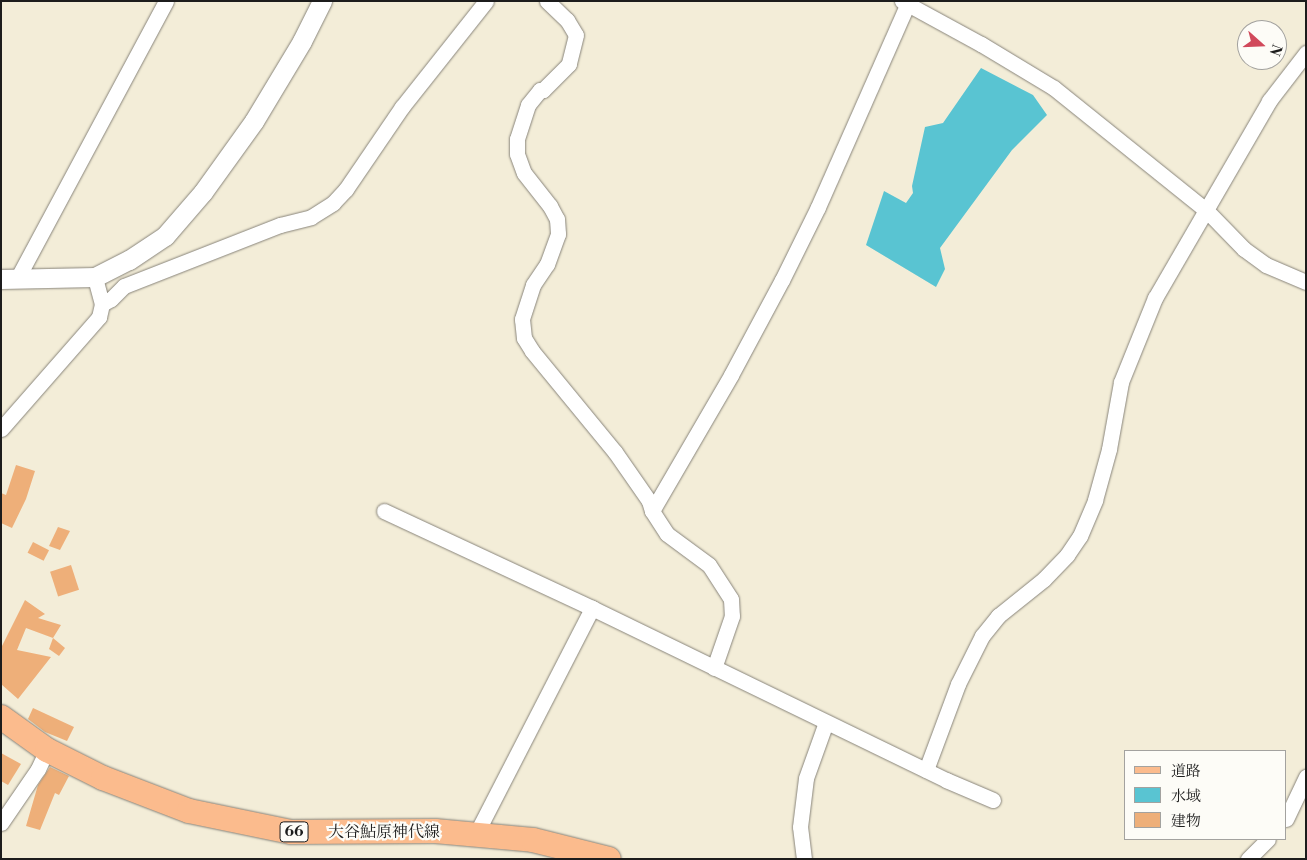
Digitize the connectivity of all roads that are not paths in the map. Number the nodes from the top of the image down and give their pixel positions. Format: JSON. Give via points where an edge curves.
{"nodes":[{"id":1,"x":166,"y":1,"type":"edge"},
{"id":2,"x":322,"y":1,"type":"edge"},
{"id":3,"x":486,"y":1,"type":"edge"},
{"id":4,"x":546,"y":1,"type":"edge"},
{"id":5,"x":904,"y":3,"type":"edge"},
{"id":6,"x":1306,"y":53,"type":"edge"},
{"id":7,"x":1206,"y":210,"type":"junction"},
{"id":8,"x":95,"y":277,"type":"junction"},
{"id":9,"x":9,"y":279,"type":"edge"},
{"id":10,"x":1306,"y":282,"type":"edge"},
{"id":11,"x":102,"y":304,"type":"junction"},
{"id":12,"x":1,"y":429,"type":"edge"},
{"id":13,"x":384,"y":511,"type":"dead end"},
{"id":14,"x":652,"y":511,"type":"junction"},
{"id":15,"x":592,"y":608,"type":"junction"},
{"id":16,"x":714,"y":668,"type":"junction"},
{"id":17,"x":1,"y":717,"type":"edge"},
{"id":18,"x":826,"y":722,"type":"junction"},
{"id":19,"x":47,"y":750,"type":"junction"},
{"id":20,"x":926,"y":770,"type":"junction"},
{"id":21,"x":1306,"y":777,"type":"edge"},
{"id":22,"x":993,"y":800,"type":"dead end"},
{"id":23,"x":1287,"y":817,"type":"edge"},
{"id":24,"x":1,"y":823,"type":"edge"},
{"id":25,"x":476,"y":834,"type":"junction"},
{"id":26,"x":1267,"y":840,"type":"edge"},
{"id":27,"x":609,"y":859,"type":"edge"},
{"id":28,"x":804,"y":859,"type":"edge"},
{"id":29,"x":1248,"y":859,"type":"edge"}],
"edges":[{"from":1,"to":9,"type":"street"},
{"from":2,"to":8,"type":"street","via":[[254,121],[203,192],[164,236],[129,260]]},
{"from":3,"to":11,"type":"street","via":[[402,107],[333,203],[311,217],[280,225],[124,286]]},
{"from":4,"to":14,"type":"street","via":[[567,20],[576,35],[569,64],[528,105],[517,139],[517,154],[524,173],[550,206],[557,219],[558,234],[547,264],[533,285],[522,319],[524,338],[615,452],[649,501]]},
{"from":5,"to":7,"type":"street","via":[[1054,88]]},
{"from":5,"to":14,"type":"street","via":[[818,207],[782,280]]},
{"from":6,"to":7,"type":"street","via":[[1269,101]]},
{"from":7,"to":10,"type":"street","via":[[1266,265]]},
{"from":7,"to":20,"type":"street","via":[[1143,322],[1121,382],[1109,449],[1095,500],[1080,536],[1050,573],[998,616],[982,636],[958,684]]},
{"from":8,"to":9,"type":"street"},
{"from":8,"to":11,"type":"street"},
{"from":11,"to":12,"type":"street","via":[[99,317]]},
{"from":13,"to":15,"type":"street"},
{"from":14,"to":16,"type":"street","via":[[667,534],[709,565],[731,599],[732,616]]},
{"from":15,"to":16,"type":"street"},
{"from":15,"to":25,"type":"street"},
{"from":16,"to":18,"type":"street"},
{"from":17,"to":19,"type":"main road","name":"大谷鮎原神代線","number":"66"},
{"from":18,"to":20,"type":"street"},
{"from":18,"to":28,"type":"street","via":[[806,778],[800,827]]},
{"from":19,"to":24,"type":"street","via":[[38,769]]},
{"from":19,"to":25,"type":"main road","name":"大谷鮎原神代線","number":"66","via":[[103,778],[189,811],[253,825],[291,832],[435,831]]},
{"from":20,"to":22,"type":"street"},
{"from":21,"to":23,"type":"street"},
{"from":25,"to":27,"type":"main road","name":"大谷鮎原神代線","number":"66","via":[[533,840]]},
{"from":26,"to":29,"type":"street"}]}
